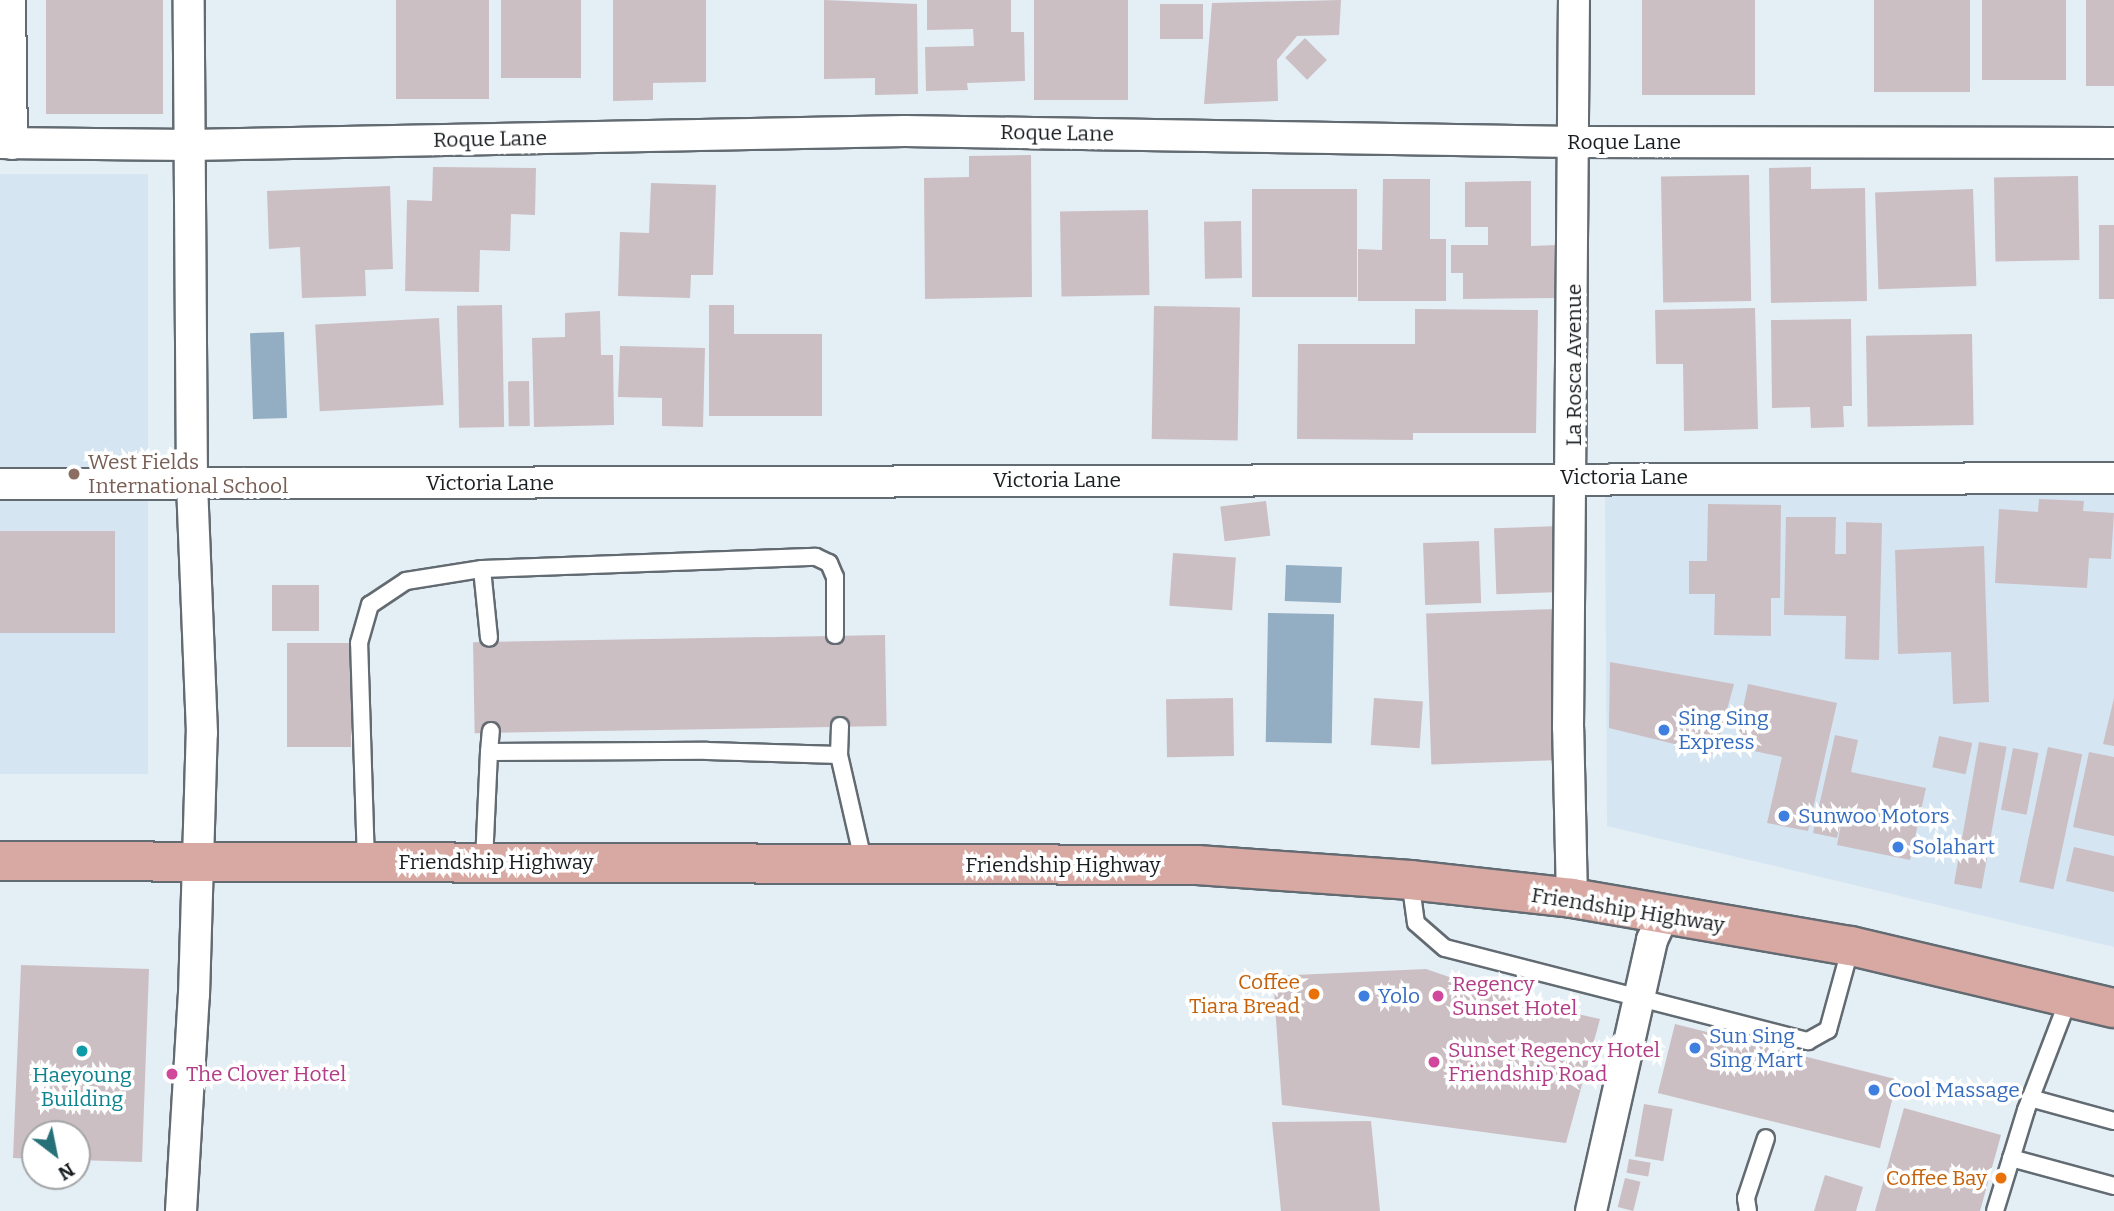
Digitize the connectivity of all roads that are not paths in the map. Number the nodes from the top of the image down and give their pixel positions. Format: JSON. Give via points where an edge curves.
{"nodes":[{"id":1,"x":10,"y":0,"type":"edge"},
{"id":2,"x":189,"y":0,"type":"edge"},
{"id":3,"x":1574,"y":0,"type":"edge"},
{"id":4,"x":1574,"y":142,"type":"junction"},
{"id":5,"x":6,"y":144,"type":"edge"},
{"id":6,"x":2114,"y":144,"type":"edge"},
{"id":7,"x":190,"y":145,"type":"junction"},
{"id":8,"x":1574,"y":477,"type":"junction"},
{"id":9,"x":0,"y":484,"type":"edge"},
{"id":10,"x":192,"y":485,"type":"junction"},
{"id":11,"x":2113,"y":485,"type":"edge"},
{"id":12,"x":482,"y":569,"type":"junction"},
{"id":13,"x":835,"y":635,"type":"dead end"},
{"id":14,"x":489,"y":638,"type":"dead end"},
{"id":15,"x":840,"y":726,"type":"dead end"},
{"id":16,"x":491,"y":731,"type":"dead end"},
{"id":17,"x":489,"y":751,"type":"junction"},
{"id":18,"x":839,"y":755,"type":"junction"},
{"id":19,"x":0,"y":861,"type":"edge"},
{"id":20,"x":484,"y":862,"type":"junction"},
{"id":21,"x":366,"y":863,"type":"junction"},
{"id":22,"x":199,"y":864,"type":"junction"},
{"id":23,"x":864,"y":864,"type":"junction"},
{"id":24,"x":1410,"y":880,"type":"junction"},
{"id":25,"x":1572,"y":898,"type":"junction"},
{"id":26,"x":1663,"y":916,"type":"junction"},
{"id":27,"x":1851,"y":946,"type":"junction"},
{"id":28,"x":1641,"y":995,"type":"junction"},
{"id":29,"x":2069,"y":998,"type":"junction"},
{"id":30,"x":2114,"y":1008,"type":"edge"},
{"id":31,"x":2031,"y":1098,"type":"junction"},
{"id":32,"x":2114,"y":1121,"type":"edge"},
{"id":33,"x":1766,"y":1138,"type":"dead end"},
{"id":34,"x":2011,"y":1158,"type":"junction"},
{"id":35,"x":2114,"y":1186,"type":"edge"},
{"id":36,"x":180,"y":1211,"type":"edge"},
{"id":37,"x":1591,"y":1211,"type":"edge"},
{"id":38,"x":1748,"y":1211,"type":"edge"},
{"id":39,"x":1995,"y":1211,"type":"edge"}],
"edges":[{"from":1,"to":5,"type":"street"},
{"from":2,"to":7,"type":"street"},
{"from":3,"to":4,"type":"street","name":"La Rosca Avenue"},
{"from":4,"to":6,"type":"street","name":"Roque Lane"},
{"from":4,"to":7,"type":"street","name":"Roque Lane","via":[[905,131]]},
{"from":4,"to":8,"type":"street","name":"La Rosca Avenue"},
{"from":5,"to":7,"type":"street","name":"Roque Lane"},
{"from":7,"to":10,"type":"street"},
{"from":8,"to":10,"type":"street","name":"Victoria Lane"},
{"from":8,"to":11,"type":"street","name":"Victoria Lane"},
{"from":8,"to":25,"type":"street","name":"La Rosca Avenue","via":[[1568,728]]},
{"from":9,"to":10,"type":"street","name":"Victoria Lane"},
{"from":10,"to":22,"type":"street","via":[[202,733]]},
{"from":12,"to":13,"type":"lane","via":[[816,557],[829,563],[835,577]]},
{"from":12,"to":14,"type":"lane"},
{"from":12,"to":21,"type":"lane","via":[[406,581],[370,605],[359,643]]},
{"from":15,"to":18,"type":"lane"},
{"from":16,"to":17,"type":"lane"},
{"from":17,"to":18,"type":"lane"},
{"from":17,"to":20,"type":"lane"},
{"from":18,"to":23,"type":"lane"},
{"from":19,"to":22,"type":"main road","name":"Friendship Highway"},
{"from":20,"to":21,"type":"main road","name":"Friendship Highway"},
{"from":20,"to":23,"type":"main road","name":"Friendship Highway"},
{"from":21,"to":22,"type":"main road","name":"Friendship Highway"},
{"from":22,"to":36,"type":"street"},
{"from":23,"to":24,"type":"main road","name":"Friendship Highway","via":[[1197,865]]},
{"from":24,"to":25,"type":"main road","name":"Friendship Highway"},
{"from":24,"to":28,"type":"lane","via":[[1416,923],[1445,948]]},
{"from":25,"to":26,"type":"main road","name":"Friendship Highway"},
{"from":26,"to":27,"type":"main road","name":"Friendship Highway"},
{"from":26,"to":28,"type":"street","via":[[1652,940]]},
{"from":27,"to":28,"type":"lane","via":[[1828,1030],[1808,1041]]},
{"from":27,"to":29,"type":"main road","name":"Friendship Highway"},
{"from":28,"to":37,"type":"street"},
{"from":29,"to":30,"type":"main road","name":"Friendship Highway"},
{"from":29,"to":31,"type":"lane"},
{"from":31,"to":32,"type":"lane"},
{"from":31,"to":34,"type":"lane"},
{"from":33,"to":38,"type":"lane","via":[[1746,1198]]},
{"from":34,"to":35,"type":"lane"},
{"from":34,"to":39,"type":"lane"}]}
